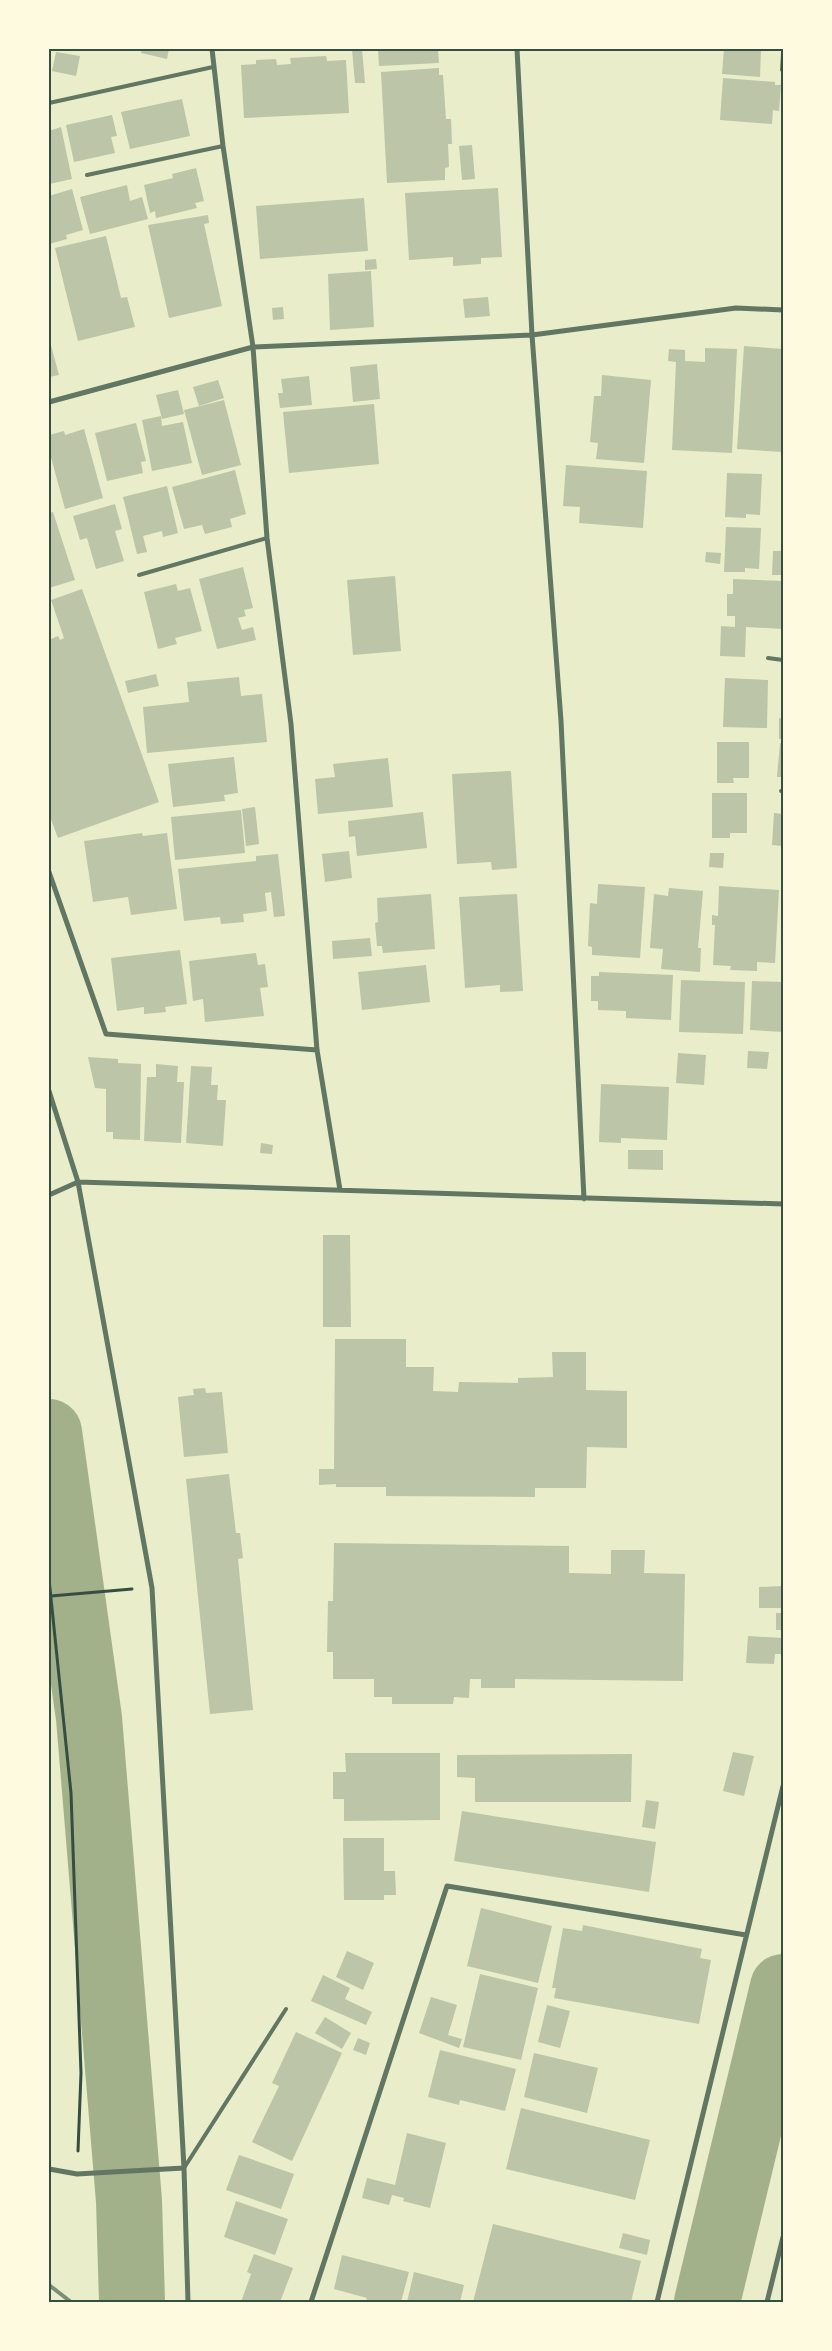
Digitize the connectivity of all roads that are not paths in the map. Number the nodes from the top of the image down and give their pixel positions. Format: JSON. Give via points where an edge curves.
{"nodes":[{"id":1,"x":212,"y":49,"type":"edge"},
{"id":2,"x":517,"y":49,"type":"edge"},
{"id":3,"x":783,"y":54,"type":"edge"},
{"id":4,"x":213,"y":67,"type":"junction"},
{"id":5,"x":782,"y":70,"type":"edge"},
{"id":6,"x":49,"y":103,"type":"edge"},
{"id":7,"x":223,"y":146,"type":"junction"},
{"id":8,"x":87,"y":175,"type":"dead end"},
{"id":9,"x":783,"y":310,"type":"edge"},
{"id":10,"x":532,"y":335,"type":"junction"},
{"id":11,"x":253,"y":347,"type":"junction"},
{"id":12,"x":49,"y":402,"type":"edge"},
{"id":13,"x":267,"y":538,"type":"junction"},
{"id":14,"x":139,"y":575,"type":"dead end"},
{"id":15,"x":768,"y":658,"type":"dead end"},
{"id":16,"x":783,"y":660,"type":"edge"},
{"id":17,"x":49,"y":872,"type":"edge"},
{"id":18,"x":317,"y":1050,"type":"junction"},
{"id":19,"x":49,"y":1091,"type":"edge"},
{"id":20,"x":78,"y":1182,"type":"junction"},
{"id":21,"x":340,"y":1190,"type":"junction"},
{"id":22,"x":49,"y":1195,"type":"edge"},
{"id":23,"x":584,"y":1200,"type":"junction"},
{"id":24,"x":783,"y":1204,"type":"edge"},
{"id":25,"x":783,"y":1786,"type":"edge"},
{"id":26,"x":746,"y":1935,"type":"junction"},
{"id":27,"x":286,"y":2010,"type":"dead end"},
{"id":28,"x":184,"y":2168,"type":"junction"},
{"id":29,"x":49,"y":2169,"type":"edge"},
{"id":30,"x":783,"y":2237,"type":"edge"},
{"id":31,"x":188,"y":2302,"type":"edge"},
{"id":32,"x":311,"y":2302,"type":"edge"},
{"id":33,"x":657,"y":2302,"type":"edge"},
{"id":34,"x":767,"y":2302,"type":"edge"}],
"edges":[{"from":1,"to":4,"type":"street"},
{"from":2,"to":10,"type":"street"},
{"from":3,"to":5,"type":"lane"},
{"from":4,"to":6,"type":"lane"},
{"from":4,"to":7,"type":"street"},
{"from":7,"to":8,"type":"lane"},
{"from":7,"to":11,"type":"street"},
{"from":9,"to":10,"type":"street","via":[[736,308]]},
{"from":10,"to":11,"type":"street"},
{"from":10,"to":23,"type":"street","via":[[561,721]]},
{"from":11,"to":12,"type":"street"},
{"from":11,"to":13,"type":"street"},
{"from":13,"to":14,"type":"lane"},
{"from":13,"to":18,"type":"street","via":[[291,724]]},
{"from":15,"to":16,"type":"lane"},
{"from":17,"to":18,"type":"street","via":[[106,1034]]},
{"from":18,"to":21,"type":"street"},
{"from":19,"to":20,"type":"street"},
{"from":20,"to":21,"type":"street"},
{"from":20,"to":22,"type":"street"},
{"from":20,"to":28,"type":"street","via":[[152,1588]]},
{"from":21,"to":23,"type":"street"},
{"from":23,"to":24,"type":"street"},
{"from":25,"to":26,"type":"street"},
{"from":26,"to":32,"type":"street","via":[[447,1886]]},
{"from":26,"to":33,"type":"street"},
{"from":27,"to":28,"type":"lane"},
{"from":28,"to":29,"type":"street","via":[[88,2174]]},
{"from":28,"to":31,"type":"street"},
{"from":30,"to":34,"type":"street"}]}
